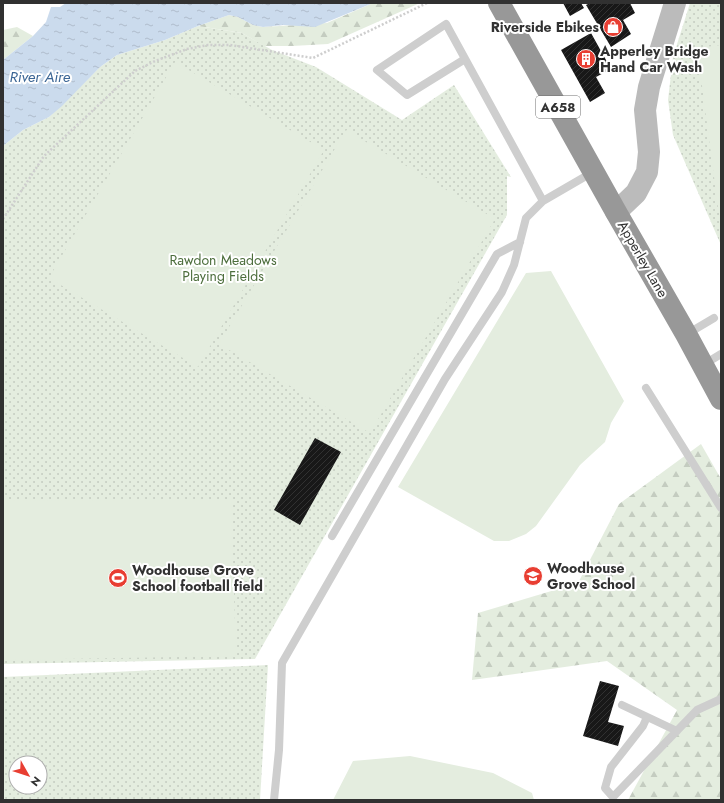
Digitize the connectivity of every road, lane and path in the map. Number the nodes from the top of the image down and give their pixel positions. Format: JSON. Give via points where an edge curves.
{"nodes":[{"id":1,"x":427,"y":3,"type":"edge"},
{"id":2,"x":499,"y":3,"type":"edge"},
{"id":3,"x":675,"y":3,"type":"edge"},
{"id":4,"x":465,"y":59,"type":"junction"},
{"id":5,"x":594,"y":172,"type":"junction"},
{"id":6,"x":542,"y":201,"type":"junction"},
{"id":7,"x":616,"y":212,"type":"junction"},
{"id":8,"x":3,"y":219,"type":"edge"},
{"id":9,"x":520,"y":242,"type":"junction"},
{"id":10,"x":714,"y":318,"type":"dead end"},
{"id":11,"x":686,"y":334,"type":"junction"},
{"id":12,"x":721,"y":354,"type":"edge"},
{"id":13,"x":703,"y":365,"type":"junction"},
{"id":14,"x":646,"y":388,"type":"dead end"},
{"id":15,"x":721,"y":399,"type":"edge"},
{"id":16,"x":721,"y":508,"type":"edge"},
{"id":17,"x":332,"y":536,"type":"dead end"},
{"id":18,"x":721,"y":699,"type":"edge"},
{"id":19,"x":622,"y":705,"type":"dead end"},
{"id":20,"x":647,"y":717,"type":"junction"},
{"id":21,"x":677,"y":731,"type":"junction"},
{"id":22,"x":613,"y":798,"type":"edge"},
{"id":23,"x":274,"y":800,"type":"edge"}],
"edges":[{"from":1,"to":8,"type":"path","via":[[313,58],[230,45],[208,45],[187,49],[142,67],[44,156]]},
{"from":2,"to":5,"type":"highway","number":"A658"},
{"from":3,"to":7,"type":"street","name":"Apperley Lane","via":[[649,87],[645,110],[650,152],[646,172],[636,193]]},
{"from":4,"to":4,"type":"lane","via":[[446,24],[377,70],[407,95]]},
{"from":4,"to":6,"type":"lane"},
{"from":5,"to":6,"type":"lane"},
{"from":5,"to":7,"type":"highway","number":"A658"},
{"from":6,"to":9,"type":"lane","via":[[526,218]]},
{"from":7,"to":11,"type":"highway","name":"Apperley Lane","number":"A658"},
{"from":9,"to":17,"type":"lane","via":[[497,254]]},
{"from":9,"to":23,"type":"lane","via":[[514,265],[502,292],[445,379],[282,663],[279,750]]},
{"from":10,"to":11,"type":"lane"},
{"from":11,"to":13,"type":"highway","name":"Apperley Lane","number":"A658"},
{"from":12,"to":13,"type":"lane"},
{"from":13,"to":15,"type":"highway","name":"Apperley Lane","number":"A658"},
{"from":14,"to":16,"type":"lane"},
{"from":18,"to":21,"type":"lane","via":[[698,710]]},
{"from":19,"to":20,"type":"lane"},
{"from":20,"to":21,"type":"lane"},
{"from":20,"to":22,"type":"lane","via":[[643,726],[611,767],[605,788]]},
{"from":21,"to":22,"type":"lane"}]}
